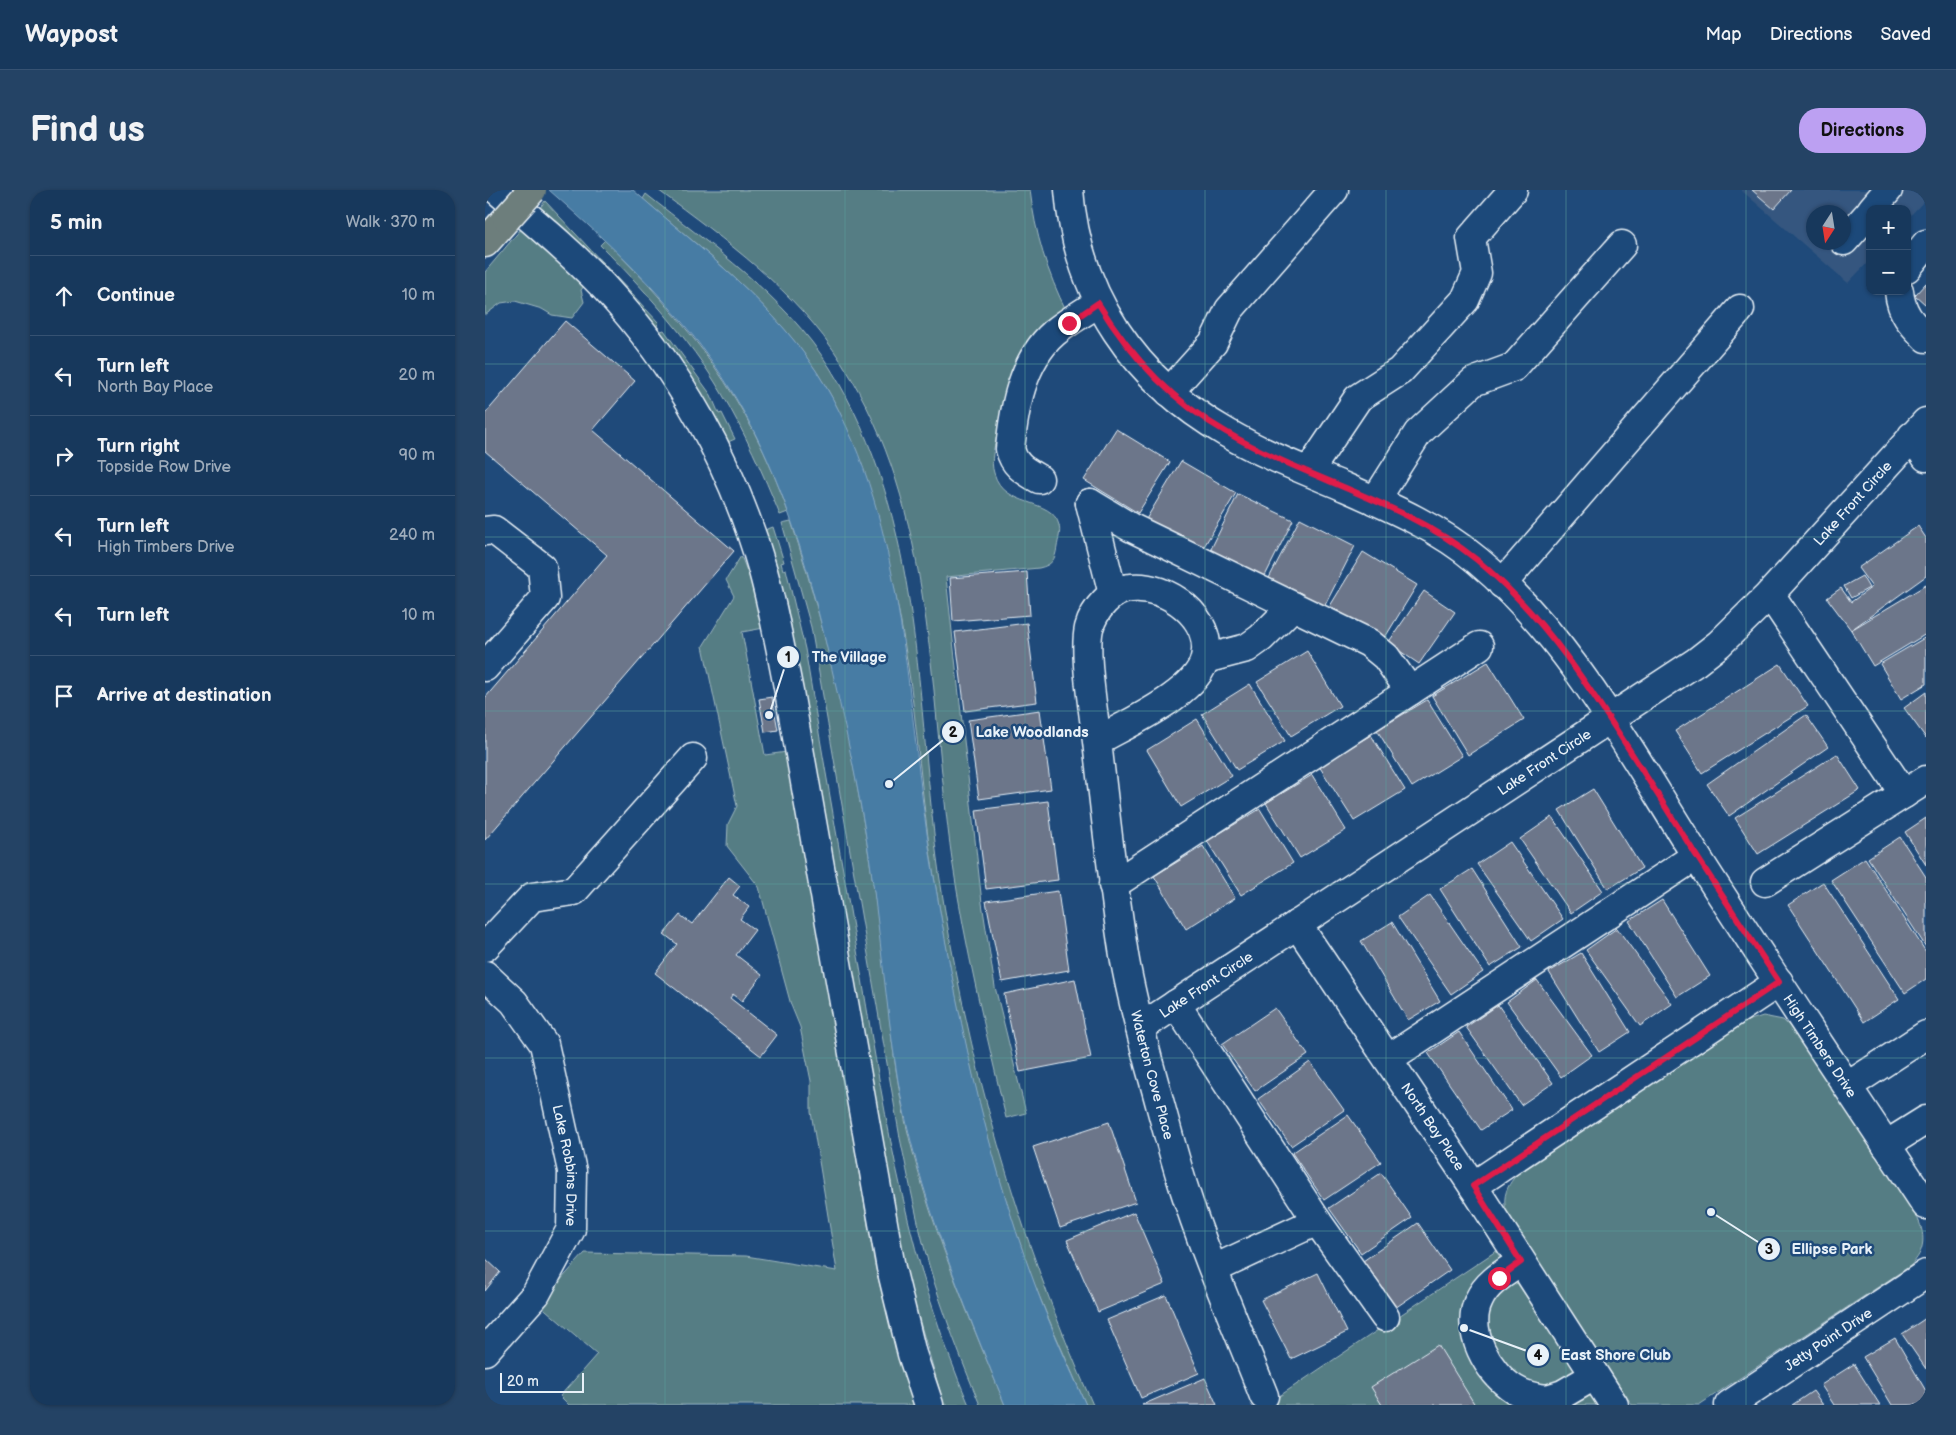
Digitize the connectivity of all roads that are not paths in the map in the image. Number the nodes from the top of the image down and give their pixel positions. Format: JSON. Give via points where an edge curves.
{"nodes":[{"id":1,"x":497,"y":190,"type":"edge"},
{"id":2,"x":532,"y":190,"type":"edge"},
{"id":3,"x":1069,"y":190,"type":"edge"},
{"id":4,"x":1335,"y":190,"type":"edge"},
{"id":5,"x":1513,"y":190,"type":"edge"},
{"id":6,"x":1888,"y":190,"type":"edge"},
{"id":7,"x":1875,"y":205,"type":"edge"},
{"id":8,"x":1866,"y":216,"type":"edge"},
{"id":9,"x":1851,"y":234,"type":"edge"},
{"id":10,"x":485,"y":243,"type":"edge"},
{"id":11,"x":1926,"y":244,"type":"edge"},
{"id":12,"x":1622,"y":245,"type":"dead end"},
{"id":13,"x":1911,"y":263,"type":"edge"},
{"id":14,"x":1900,"y":295,"type":"edge"},
{"id":15,"x":1098,"y":303,"type":"junction"},
{"id":16,"x":1740,"y":309,"type":"dead end"},
{"id":17,"x":1926,"y":338,"type":"edge"},
{"id":18,"x":1169,"y":392,"type":"junction"},
{"id":19,"x":1921,"y":438,"type":"edge"},
{"id":20,"x":1309,"y":471,"type":"junction"},
{"id":21,"x":1039,"y":479,"type":"dead end"},
{"id":22,"x":1375,"y":501,"type":"junction"},
{"id":23,"x":485,"y":531,"type":"edge"},
{"id":24,"x":1502,"y":584,"type":"junction"},
{"id":25,"x":1113,"y":594,"type":"junction"},
{"id":26,"x":1770,"y":594,"type":"junction"},
{"id":27,"x":1293,"y":606,"type":"junction"},
{"id":28,"x":1479,"y":646,"type":"dead end"},
{"id":29,"x":1205,"y":659,"type":"junction"},
{"id":30,"x":485,"y":667,"type":"edge"},
{"id":31,"x":1410,"y":692,"type":"junction"},
{"id":32,"x":1609,"y":719,"type":"junction"},
{"id":33,"x":1097,"y":741,"type":"junction"},
{"id":34,"x":693,"y":758,"type":"dead end"},
{"id":35,"x":1915,"y":787,"type":"edge"},
{"id":36,"x":1696,"y":856,"type":"junction"},
{"id":37,"x":1765,"y":882,"type":"dead end"},
{"id":38,"x":1113,"y":885,"type":"junction"},
{"id":39,"x":1297,"y":924,"type":"junction"},
{"id":40,"x":485,"y":947,"type":"edge"},
{"id":41,"x":485,"y":975,"type":"edge"},
{"id":42,"x":1779,"y":982,"type":"junction"},
{"id":43,"x":1176,"y":1004,"type":"junction"},
{"id":44,"x":1140,"y":1028,"type":"junction"},
{"id":45,"x":1926,"y":1035,"type":"edge"},
{"id":46,"x":1388,"y":1059,"type":"junction"},
{"id":47,"x":1848,"y":1086,"type":"junction"},
{"id":48,"x":1926,"y":1120,"type":"edge"},
{"id":49,"x":1886,"y":1145,"type":"junction"},
{"id":50,"x":1473,"y":1186,"type":"junction"},
{"id":51,"x":1926,"y":1205,"type":"edge"},
{"id":52,"x":1317,"y":1222,"type":"junction"},
{"id":53,"x":1521,"y":1262,"type":"junction"},
{"id":54,"x":1214,"y":1269,"type":"junction"},
{"id":55,"x":1926,"y":1274,"type":"edge"},
{"id":56,"x":1385,"y":1317,"type":"dead end"},
{"id":57,"x":485,"y":1351,"type":"edge"},
{"id":58,"x":1594,"y":1376,"type":"junction"},
{"id":59,"x":1264,"y":1396,"type":"dead end"},
{"id":60,"x":1547,"y":1402,"type":"edge"},
{"id":61,"x":929,"y":1405,"type":"edge"},
{"id":62,"x":1614,"y":1405,"type":"edge"},
{"id":63,"x":1729,"y":1405,"type":"edge"}],
"edges":[{"from":1,"to":61,"type":"street","via":[[604,287],[658,352],[712,440],[750,532],[773,608],[789,692],[882,1226],[902,1316]]},
{"from":2,"to":10,"type":"main road","bridge":true},
{"from":3,"to":15,"type":"street","name":"High Timbers Drive","via":[[1071,218],[1082,263]]},
{"from":4,"to":18,"type":"street","via":[[1229,310],[1213,343]]},
{"from":5,"to":20,"type":"street","via":[[1471,238],[1477,273],[1465,300],[1400,371],[1358,398]]},
{"from":6,"to":7,"type":"street"},
{"from":8,"to":9,"type":"street"},
{"from":11,"to":13,"type":"street"},
{"from":12,"to":22,"type":"street","via":[[1514,367],[1473,382],[1418,433]]},
{"from":14,"to":17,"type":"street","via":[[1907,319]]},
{"from":15,"to":18,"type":"street","name":"High Timbers Drive","via":[[1134,355]]},
{"from":15,"to":21,"type":"street","via":[[1054,333],[1036,352],[1024,377],[1010,449],[1019,467]]},
{"from":16,"to":24,"type":"street"},
{"from":18,"to":20,"type":"street","name":"High Timbers Drive","via":[[1226,433]]},
{"from":19,"to":26,"type":"street","name":"Lake Front Circle"},
{"from":20,"to":22,"type":"street","name":"High Timbers Drive"},
{"from":22,"to":24,"type":"street","name":"High Timbers Drive","via":[[1444,537],[1477,560]]},
{"from":23,"to":30,"type":"street","via":[[494,530],[542,567],[545,598]]},
{"from":24,"to":32,"type":"street","name":"High Timbers Drive","via":[[1561,649]]},
{"from":25,"to":27,"type":"street","via":[[1090,503],[1130,527]]},
{"from":25,"to":29,"type":"street","via":[[1129,588],[1149,588],[1177,601],[1199,625],[1205,641]]},
{"from":25,"to":33,"type":"street","name":"Waterton Cove Place","via":[[1097,611],[1089,626]]},
{"from":26,"to":32,"type":"street","name":"Lake Front Circle","via":[[1719,644]]},
{"from":26,"to":35,"type":"street"},
{"from":27,"to":29,"type":"street","via":[[1255,643],[1239,651]]},
{"from":27,"to":31,"type":"street","via":[[1377,649],[1393,664]]},
{"from":28,"to":31,"type":"street"},
{"from":29,"to":33,"type":"street","via":[[1196,678],[1181,692]]},
{"from":31,"to":38,"type":"street"},
{"from":32,"to":36,"type":"street","name":"High Timbers Drive"},
{"from":32,"to":39,"type":"street","name":"Lake Front Circle"},
{"from":33,"to":38,"type":"street","name":"Waterton Cove Place"},
{"from":34,"to":40,"type":"street","via":[[574,891],[533,897]]},
{"from":35,"to":37,"type":"street"},
{"from":36,"to":42,"type":"street","name":"High Timbers Drive"},
{"from":36,"to":46,"type":"street"},
{"from":38,"to":44,"type":"street","name":"Waterton Cove Place","via":[[1124,957]]},
{"from":39,"to":43,"type":"street","name":"Lake Front Circle"},
{"from":39,"to":46,"type":"street","name":"North Bay Place"},
{"from":41,"to":57,"type":"street","name":"Lake Robbins Drive","via":[[514,1002],[544,1044],[573,1171],[571,1229],[536,1294]]},
{"from":42,"to":47,"type":"street","name":"High Timbers Drive"},
{"from":42,"to":50,"type":"street"},
{"from":43,"to":44,"type":"street","name":"Lake Front Circle"},
{"from":43,"to":52,"type":"street"},
{"from":44,"to":54,"type":"street","name":"Waterton Cove Place","via":[[1182,1182]]},
{"from":45,"to":47,"type":"street"},
{"from":46,"to":50,"type":"street","name":"North Bay Place"},
{"from":47,"to":49,"type":"street","name":"High Timbers Drive"},
{"from":48,"to":49,"type":"street"},
{"from":49,"to":51,"type":"street","name":"High Timbers Drive"},
{"from":50,"to":53,"type":"street","name":"North Bay Place"},
{"from":52,"to":54,"type":"street"},
{"from":52,"to":56,"type":"street"},
{"from":53,"to":58,"type":"street","name":"North Bay Place"},
{"from":53,"to":60,"type":"street","via":[[1494,1280],[1484,1292],[1477,1305],[1474,1326],[1482,1349],[1501,1378],[1526,1395]]},
{"from":54,"to":59,"type":"street","name":"Waterton Cove Place"},
{"from":55,"to":63,"type":"street","name":"Jetty Point Drive"},
{"from":58,"to":60,"type":"street"},
{"from":58,"to":62,"type":"street","name":"North Bay Place"}]}
